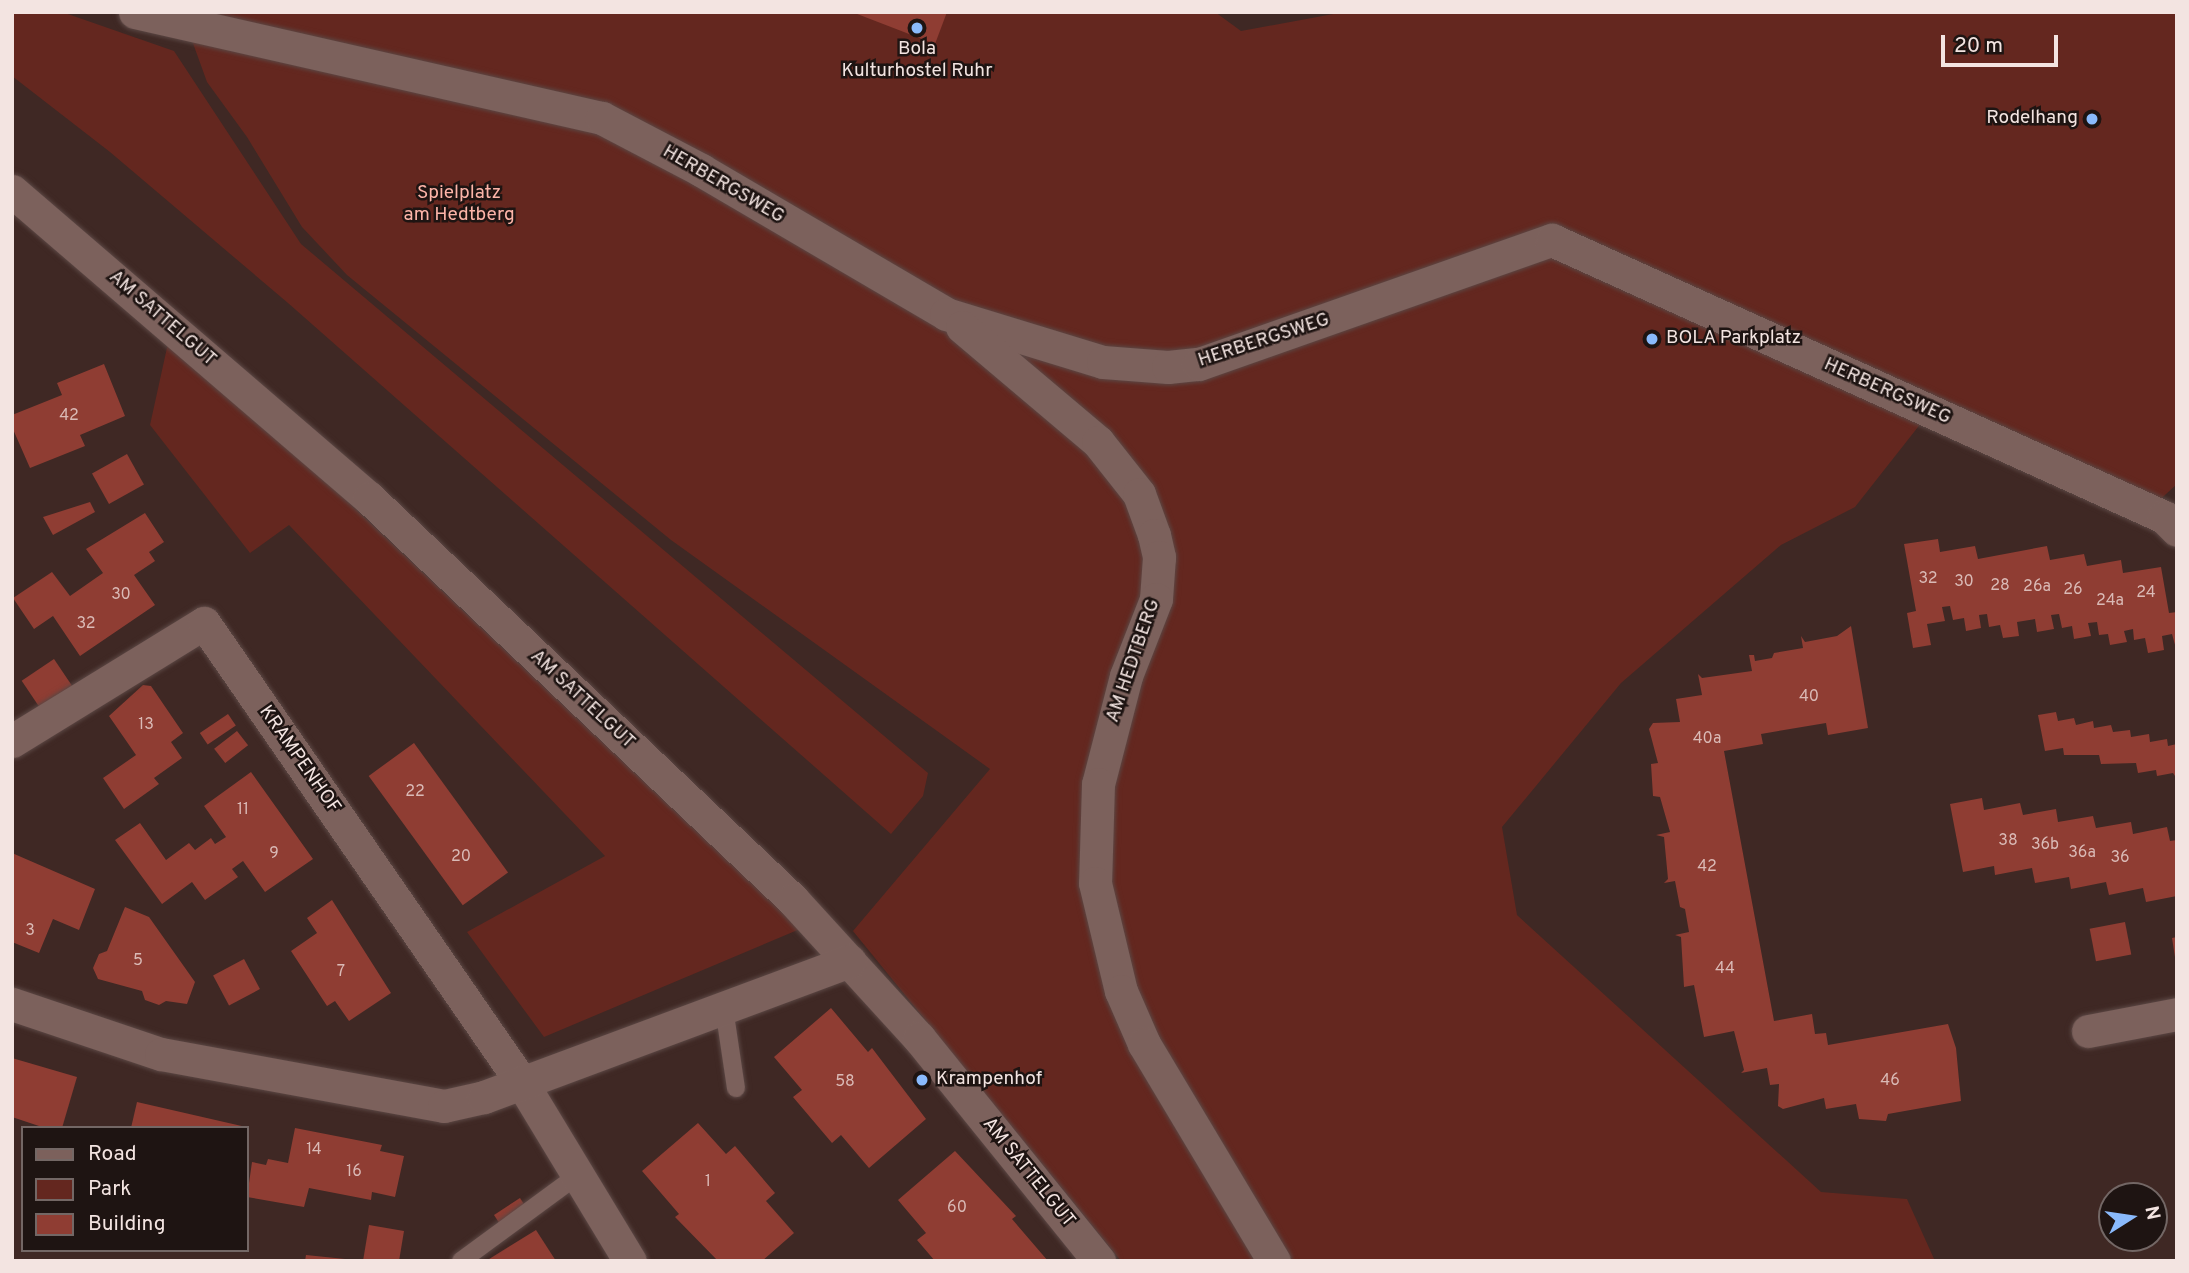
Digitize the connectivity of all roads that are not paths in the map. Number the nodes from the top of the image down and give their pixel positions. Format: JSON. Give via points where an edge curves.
{"nodes":[{"id":1,"x":135,"y":12,"type":"edge"},
{"id":2,"x":12,"y":191,"type":"edge"},
{"id":3,"x":946,"y":314,"type":"junction"},
{"id":4,"x":2177,"y":530,"type":"edge"},
{"id":5,"x":12,"y":741,"type":"edge"},
{"id":6,"x":849,"y":961,"type":"junction"},
{"id":7,"x":12,"y":1004,"type":"edge"},
{"id":8,"x":724,"y":1008,"type":"junction"},
{"id":9,"x":2177,"y":1014,"type":"edge"},
{"id":10,"x":2088,"y":1031,"type":"dead end"},
{"id":11,"x":523,"y":1083,"type":"junction"},
{"id":12,"x":736,"y":1088,"type":"dead end"},
{"id":13,"x":578,"y":1175,"type":"junction"},
{"id":14,"x":461,"y":1261,"type":"edge"},
{"id":15,"x":630,"y":1261,"type":"edge"},
{"id":16,"x":1099,"y":1261,"type":"edge"},
{"id":17,"x":1274,"y":1261,"type":"edge"}],
"edges":[{"from":1,"to":3,"type":"street","name":"HERBERGSWEG","via":[[602,118],[701,170]]},
{"from":2,"to":6,"type":"street","name":"AM SATTELGUT","via":[[369,498],[793,900]]},
{"from":3,"to":4,"type":"street","name":"HERBERGSWEG","via":[[1103,362],[1168,367],[1199,364],[1552,240],[2164,517]]},
{"from":3,"to":17,"type":"street","name":"AM HEDTBERG","via":[[1082,426],[1125,473],[1147,514],[1159,556],[1156,599],[1126,677],[1098,784],[1095,883],[1121,991],[1144,1044]]},
{"from":5,"to":11,"type":"street","name":"KRAMPENHOF","via":[[204,623]]},
{"from":6,"to":8,"type":"street"},
{"from":6,"to":16,"type":"street","name":"AM SATTELGUT","via":[[919,1038]]},
{"from":7,"to":11,"type":"street","via":[[161,1054],[444,1106]]},
{"from":8,"to":11,"type":"street"},
{"from":8,"to":12,"type":"lane"},
{"from":9,"to":10,"type":"street"},
{"from":11,"to":13,"type":"street"},
{"from":13,"to":14,"type":"lane"},
{"from":13,"to":15,"type":"street"}]}
